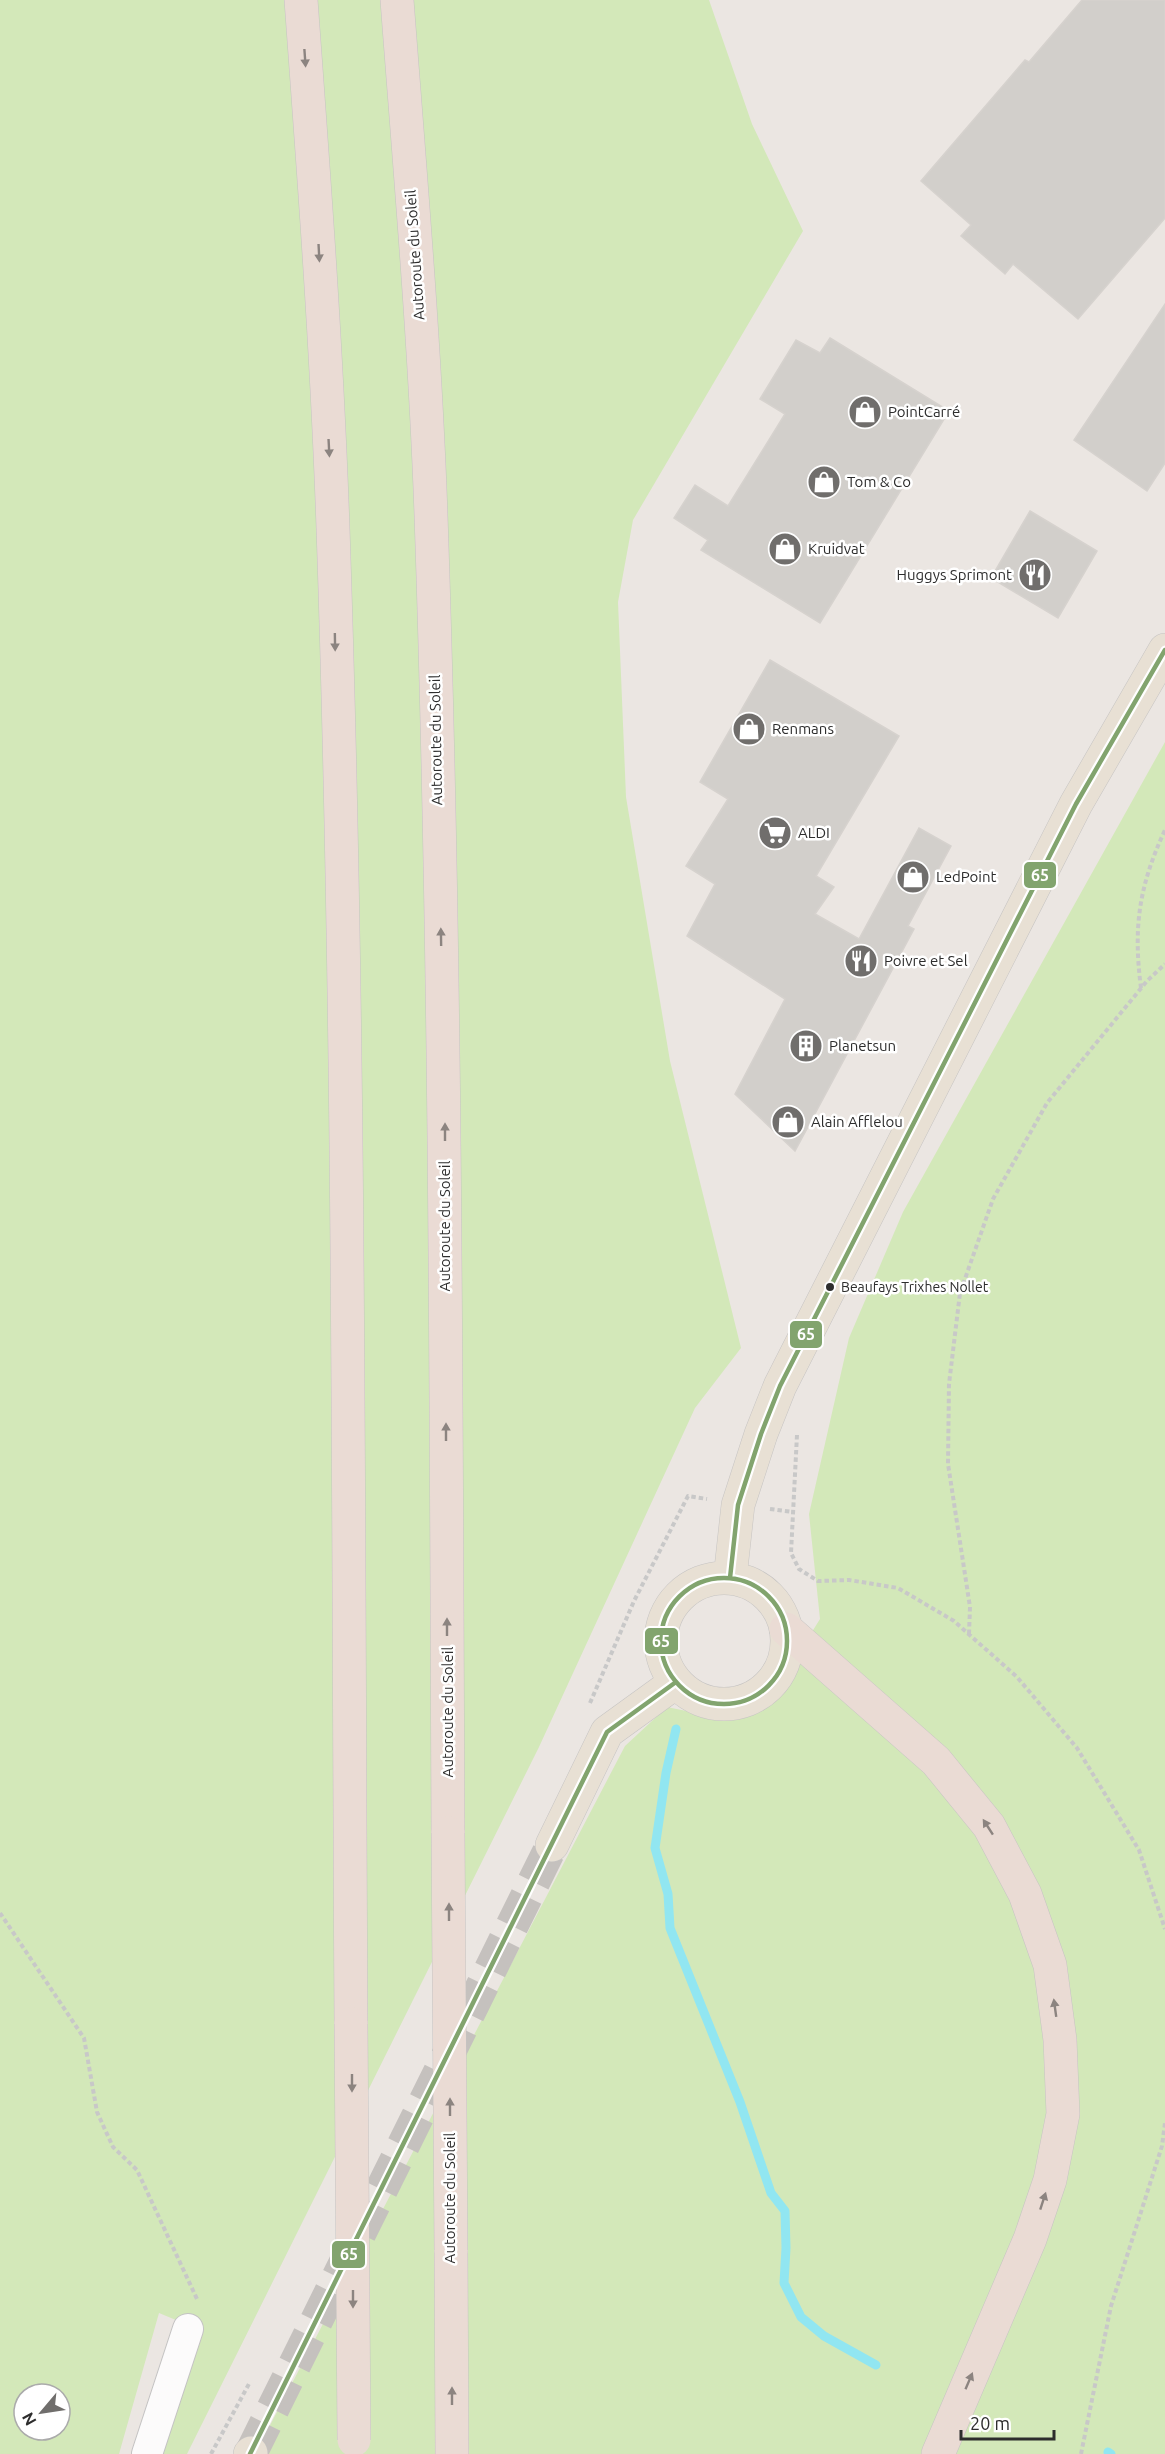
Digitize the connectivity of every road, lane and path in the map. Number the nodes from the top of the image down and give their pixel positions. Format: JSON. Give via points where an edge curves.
{"nodes":[{"id":1,"x":301,"y":0,"type":"edge"},
{"id":2,"x":397,"y":0,"type":"edge"},
{"id":3,"x":1165,"y":650,"type":"edge"},
{"id":4,"x":1165,"y":830,"type":"edge"},
{"id":5,"x":1165,"y":964,"type":"edge"},
{"id":6,"x":1141,"y":988,"type":"junction"},
{"id":7,"x":797,"y":1431,"type":"dead end"},
{"id":8,"x":738,"y":1504,"type":"junction"},
{"id":9,"x":793,"y":1512,"type":"junction"},
{"id":10,"x":730,"y":1578,"type":"junction"},
{"id":11,"x":786,"y":1629,"type":"junction"},
{"id":12,"x":969,"y":1634,"type":"junction"},
{"id":13,"x":676,"y":1682,"type":"junction"},
{"id":14,"x":588,"y":1707,"type":"dead end"},
{"id":15,"x":552,"y":1845,"type":"tunnel mouth"},
{"id":16,"x":0,"y":1913,"type":"edge"},
{"id":17,"x":1165,"y":1929,"type":"edge"},
{"id":18,"x":1165,"y":2123,"type":"edge"},
{"id":19,"x":188,"y":2329,"type":"joint"},
{"id":20,"x":250,"y":2382,"type":"dead end"},
{"id":21,"x":354,"y":2447,"type":"edge"},
{"id":22,"x":147,"y":2454,"type":"edge"},
{"id":23,"x":211,"y":2454,"type":"edge"},
{"id":24,"x":452,"y":2454,"type":"edge"},
{"id":25,"x":938,"y":2454,"type":"edge"},
{"id":26,"x":1081,"y":2454,"type":"edge"}],
"edges":[{"from":1,"to":21,"type":"highway","one_way":true,"bridge":true,"via":[[319,248],[334,563],[346,1094]]},
{"from":24,"to":2,"type":"highway","name":"Autoroute du Soleil","one_way":true,"bridge":true,"via":[[444,1080],[431,512]]},
{"from":3,"to":8,"type":"main road","via":[[1076,804],[780,1386]]},
{"from":4,"to":6,"type":"path","via":[[1153,856],[1137,916]]},
{"from":5,"to":6,"type":"path"},
{"from":6,"to":12,"type":"path","via":[[1047,1103],[993,1199],[960,1293],[950,1384],[948,1464],[970,1607]]},
{"from":7,"to":9,"type":"path"},
{"from":8,"to":9,"type":"path"},
{"from":8,"to":10,"type":"main road"},
{"from":8,"to":14,"type":"path","via":[[688,1496],[634,1600]]},
{"from":9,"to":12,"type":"path","via":[[791,1552],[800,1569],[818,1581],[849,1580],[898,1588]]},
{"from":10,"to":11,"type":"main road","via":[[750,1583],[766,1594],[779,1610]]},
{"from":10,"to":13,"type":"main road","via":[[708,1579],[689,1588],[674,1602],[664,1621],[661,1642],[665,1664]]},
{"from":11,"to":13,"type":"main road","via":[[786,1652],[778,1674],[762,1692],[741,1702],[717,1704],[695,1696]]},
{"from":25,"to":11,"type":"highway","one_way":true,"via":[[1030,2239],[1050,2180],[1063,2114],[1060,2040],[1050,1965],[1025,1894],[989,1826],[936,1761]]},
{"from":12,"to":17,"type":"path","via":[[1017,1677],[1077,1749],[1139,1850]]},
{"from":13,"to":15,"type":"main road","via":[[607,1732]]},
{"from":16,"to":19,"type":"path","via":[[84,2038],[97,2112],[113,2147],[137,2170],[200,2304]]},
{"from":18,"to":26,"type":"path","via":[[1162,2146],[1111,2306]]},
{"from":19,"to":22,"type":"street"},
{"from":20,"to":23,"type":"path"}]}
